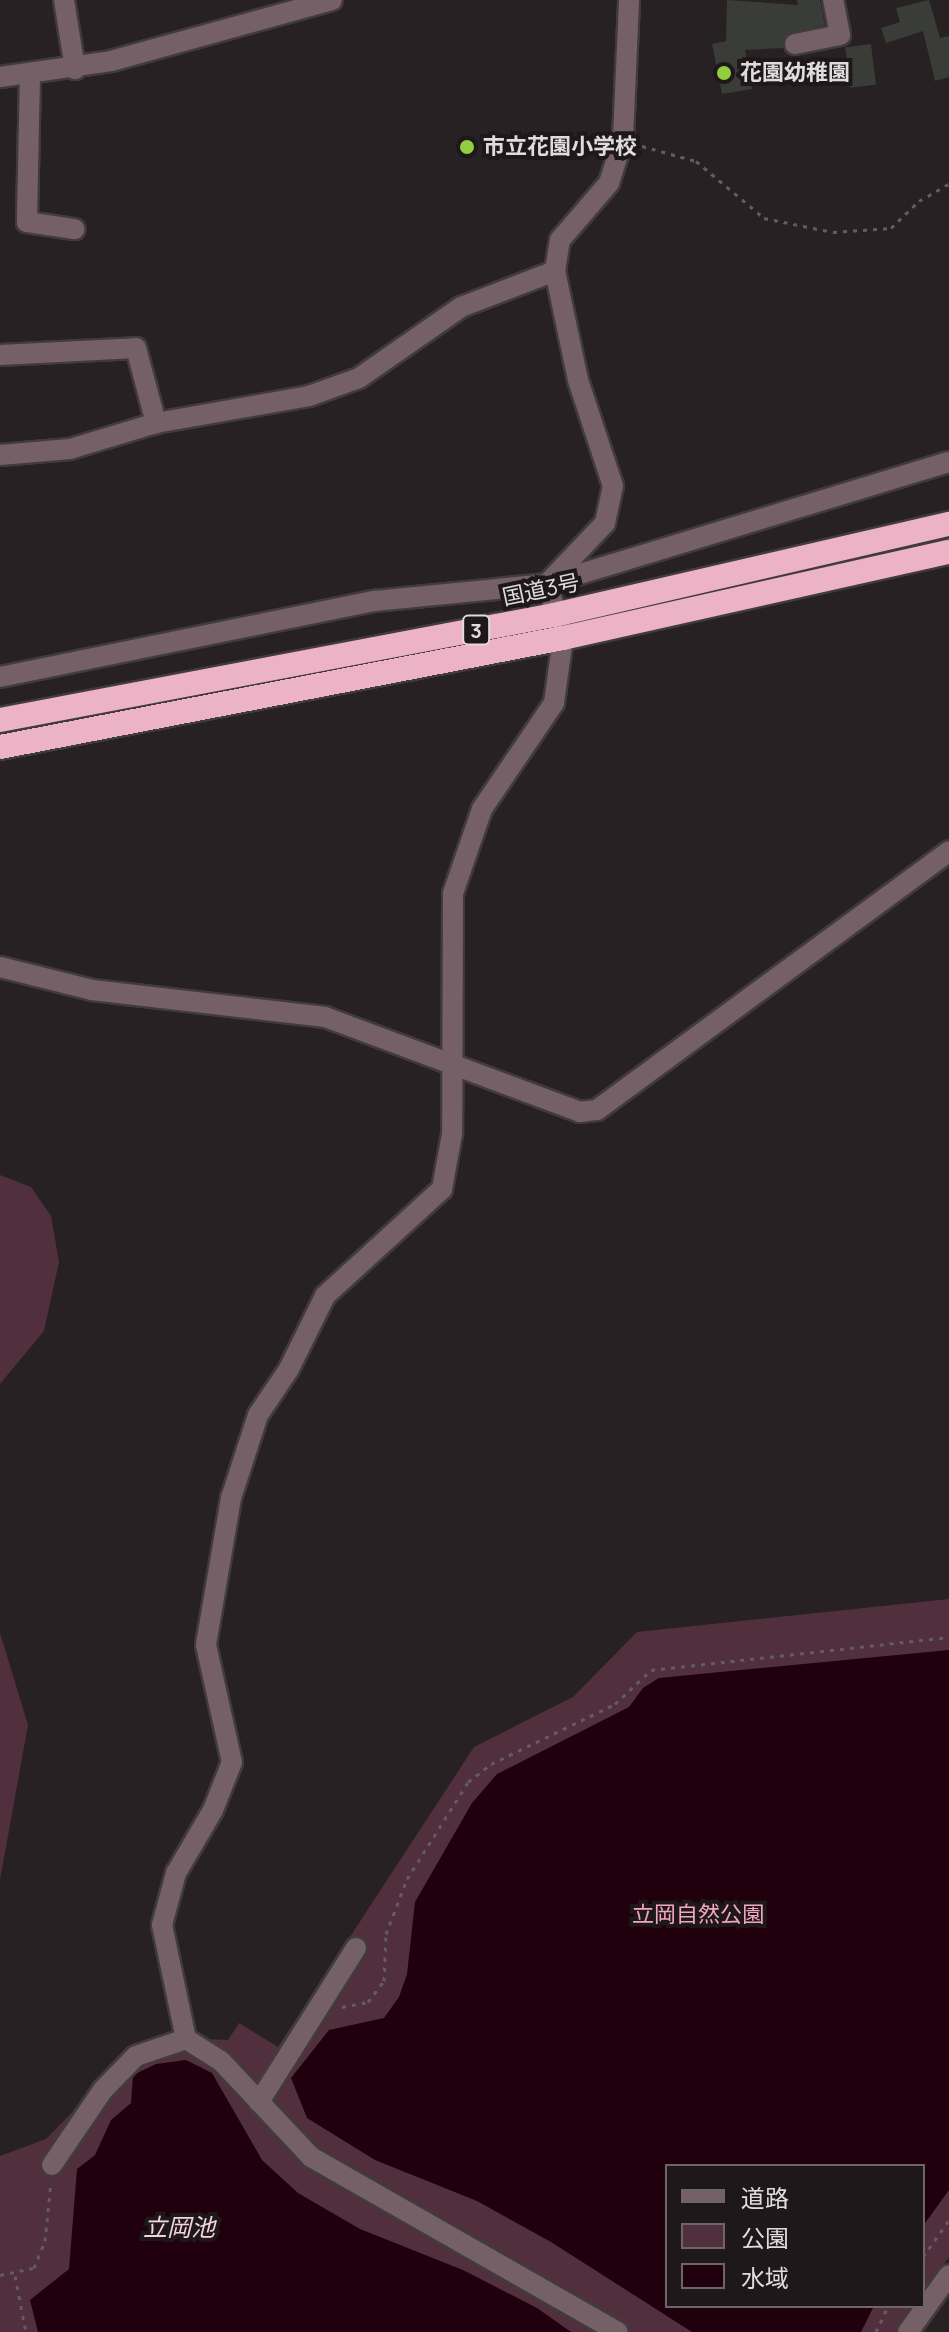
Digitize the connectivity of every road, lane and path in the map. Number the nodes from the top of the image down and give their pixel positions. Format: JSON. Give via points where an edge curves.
{"nodes":[{"id":1,"x":64,"y":0,"type":"edge"},
{"id":2,"x":332,"y":0,"type":"edge"},
{"id":3,"x":629,"y":0,"type":"edge"},
{"id":4,"x":833,"y":0,"type":"edge"},
{"id":5,"x":795,"y":44,"type":"dead end"},
{"id":6,"x":75,"y":69,"type":"junction"},
{"id":7,"x":30,"y":75,"type":"junction"},
{"id":8,"x":0,"y":77,"type":"edge"},
{"id":9,"x":623,"y":139,"type":"junction"},
{"id":10,"x":949,"y":184,"type":"edge"},
{"id":11,"x":74,"y":229,"type":"dead end"},
{"id":12,"x":555,"y":271,"type":"junction"},
{"id":13,"x":0,"y":355,"type":"edge"},
{"id":14,"x":156,"y":423,"type":"junction"},
{"id":15,"x":0,"y":455,"type":"edge"},
{"id":16,"x":949,"y":462,"type":"edge"},
{"id":17,"x":949,"y":524,"type":"edge"},
{"id":18,"x":949,"y":552,"type":"edge"},
{"id":19,"x":547,"y":584,"type":"junction"},
{"id":20,"x":559,"y":627,"type":"junction"},
{"id":21,"x":0,"y":677,"type":"edge"},
{"id":22,"x":0,"y":720,"type":"edge"},
{"id":23,"x":0,"y":747,"type":"edge"},
{"id":24,"x":949,"y":851,"type":"edge"},
{"id":25,"x":0,"y":967,"type":"edge"},
{"id":26,"x":451,"y":1068,"type":"junction"},
{"id":27,"x":949,"y":1637,"type":"edge"},
{"id":28,"x":356,"y":1948,"type":"dead end"},
{"id":29,"x":318,"y":2008,"type":"junction"},
{"id":30,"x":186,"y":2039,"type":"junction"},
{"id":31,"x":259,"y":2102,"type":"junction"},
{"id":32,"x":52,"y":2165,"type":"joint"},
{"id":33,"x":949,"y":2220,"type":"edge"},
{"id":34,"x":925,"y":2254,"type":"edge"},
{"id":35,"x":0,"y":2275,"type":"edge"},
{"id":36,"x":949,"y":2275,"type":"edge"},
{"id":37,"x":15,"y":2276,"type":"junction"},
{"id":38,"x":887,"y":2308,"type":"edge"},
{"id":39,"x":26,"y":2332,"type":"edge"},
{"id":40,"x":618,"y":2332,"type":"edge"},
{"id":41,"x":876,"y":2332,"type":"edge"},
{"id":42,"x":908,"y":2332,"type":"edge"}],
"edges":[{"from":1,"to":6,"type":"street"},
{"from":2,"to":6,"type":"street"},
{"from":3,"to":9,"type":"street"},
{"from":4,"to":5,"type":"street","via":[[840,35]]},
{"from":6,"to":7,"type":"street"},
{"from":7,"to":8,"type":"street"},
{"from":7,"to":11,"type":"street","via":[[27,222]]},
{"from":9,"to":10,"type":"path","via":[[696,161],[764,218],[833,232],[891,228],[919,201]]},
{"from":9,"to":12,"type":"street","via":[[609,183],[560,240]]},
{"from":12,"to":14,"type":"street","via":[[461,307],[359,378],[309,396]]},
{"from":12,"to":19,"type":"street","via":[[578,380],[613,486],[605,523]]},
{"from":13,"to":14,"type":"street","via":[[136,348]]},
{"from":14,"to":15,"type":"street","via":[[70,449]]},
{"from":16,"to":19,"type":"street"},
{"from":17,"to":20,"type":"highway","name":"国道3号","number":"3"},
{"from":18,"to":20,"type":"highway","name":"国道3号","number":"3"},
{"from":19,"to":20,"type":"street"},
{"from":19,"to":21,"type":"street","via":[[374,601]]},
{"from":20,"to":22,"type":"highway","name":"国道3号","number":"3"},
{"from":20,"to":23,"type":"highway","name":"国道3号","number":"3"},
{"from":20,"to":26,"type":"street","via":[[554,703],[482,809],[453,893]]},
{"from":24,"to":26,"type":"street","via":[[597,1110],[580,1112]]},
{"from":25,"to":26,"type":"street","via":[[92,990],[325,1017]]},
{"from":26,"to":30,"type":"street","via":[[452,1134],[442,1189],[325,1296],[289,1369],[258,1415],[231,1498],[206,1645],[232,1762],[213,1810],[176,1873],[162,1925]]},
{"from":27,"to":29,"type":"path","via":[[651,1670],[615,1704],[491,1764],[468,1782],[407,1879],[386,1934],[384,1981],[368,2002]]},
{"from":28,"to":29,"type":"street"},
{"from":29,"to":31,"type":"street"},
{"from":30,"to":31,"type":"street","via":[[221,2061]]},
{"from":30,"to":32,"type":"street","via":[[136,2056],[103,2090]]},
{"from":31,"to":40,"type":"street","via":[[311,2157],[343,2180],[498,2260]]},
{"from":32,"to":37,"type":"path","via":[[45,2241],[34,2268]]},
{"from":33,"to":34,"type":"path"},
{"from":35,"to":37,"type":"path"},
{"from":36,"to":42,"type":"street"},
{"from":37,"to":39,"type":"path"},
{"from":38,"to":41,"type":"path"}]}
